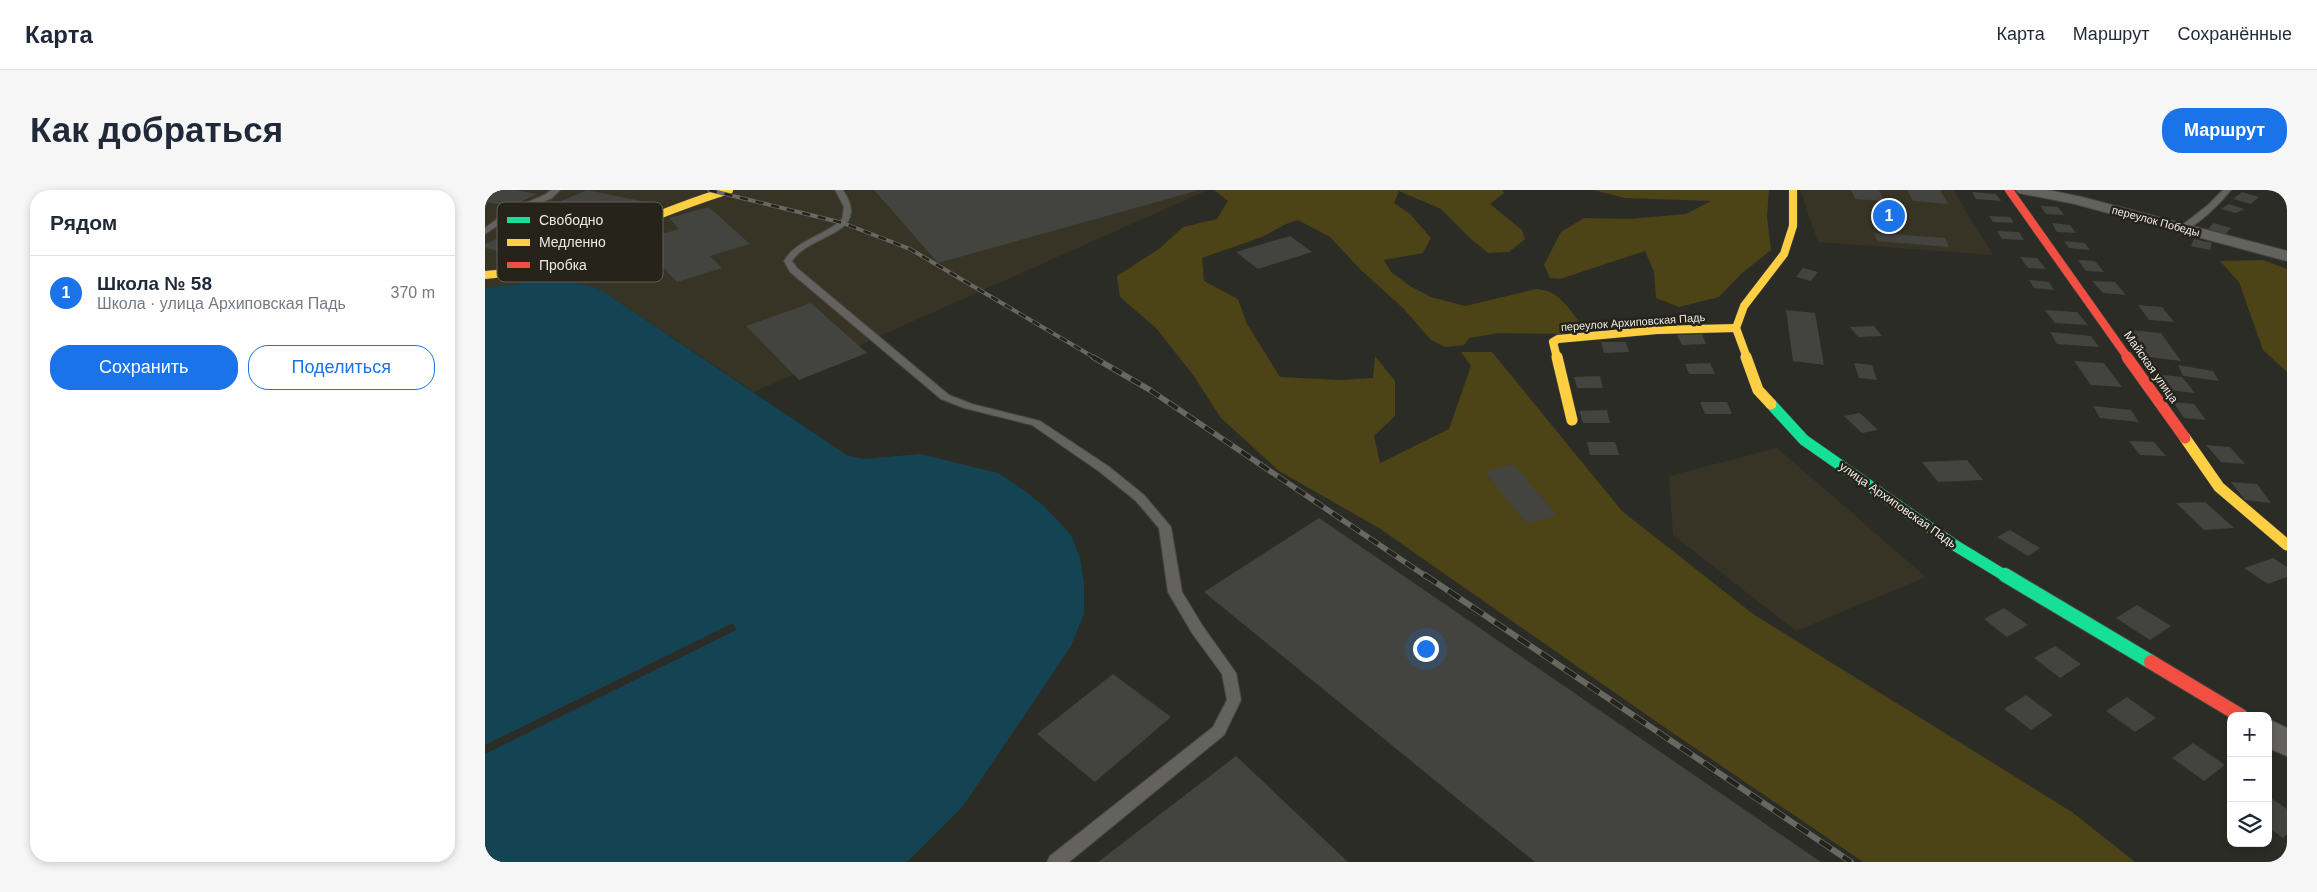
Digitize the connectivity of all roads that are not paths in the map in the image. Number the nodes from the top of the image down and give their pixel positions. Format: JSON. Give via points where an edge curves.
{"nodes":[{"id":1,"x":556,"y":190,"type":"edge"},
{"id":2,"x":729,"y":190,"type":"edge"},
{"id":3,"x":839,"y":190,"type":"edge"},
{"id":4,"x":1793,"y":190,"type":"edge"},
{"id":5,"x":2009,"y":190,"type":"edge"},
{"id":6,"x":2024,"y":190,"type":"edge"},
{"id":7,"x":2227,"y":190,"type":"edge"},
{"id":8,"x":536,"y":202,"type":"edge"},
{"id":9,"x":663,"y":213,"type":"edge"},
{"id":10,"x":497,"y":223,"type":"edge"},
{"id":11,"x":2184,"y":228,"type":"junction"},
{"id":12,"x":485,"y":232,"type":"edge"},
{"id":13,"x":2287,"y":256,"type":"edge"},
{"id":14,"x":1736,"y":328,"type":"junction"},
{"id":15,"x":1572,"y":420,"type":"dead end"},
{"id":16,"x":2287,"y":545,"type":"edge"},
{"id":17,"x":2234,"y":712,"type":"edge"},
{"id":18,"x":2272,"y":734,"type":"edge"},
{"id":19,"x":2287,"y":743,"type":"edge"},
{"id":20,"x":1056,"y":862,"type":"edge"}],
"edges":[{"from":1,"to":8,"type":"lane"},
{"from":2,"to":9,"type":"street"},
{"from":3,"to":20,"type":"lane","via":[[849,208],[847,218],[837,228],[793,252],[788,261],[793,270],[945,397],[968,406],[1036,422],[1105,469],[1140,498],[1165,527],[1175,592],[1229,673],[1233,700],[1219,731]]},
{"from":4,"to":14,"type":"street","via":[[1793,226],[1784,254],[1744,306]]},
{"from":5,"to":16,"type":"street","name":"Майская улица","via":[[2219,487]]},
{"from":6,"to":11,"type":"street","name":"переулок Победы"},
{"from":7,"to":11,"type":"lane"},
{"from":10,"to":12,"type":"lane"},
{"from":11,"to":13,"type":"street","name":"переулок Победы"},
{"from":14,"to":15,"type":"street","name":"переулок Архиповская Падь","via":[[1657,330],[1558,339],[1553,342]]},
{"from":14,"to":17,"type":"street","name":"улица Архиповская Падь","via":[[1758,390],[1805,440],[1956,546]]},
{"from":18,"to":19,"type":"street"}]}
